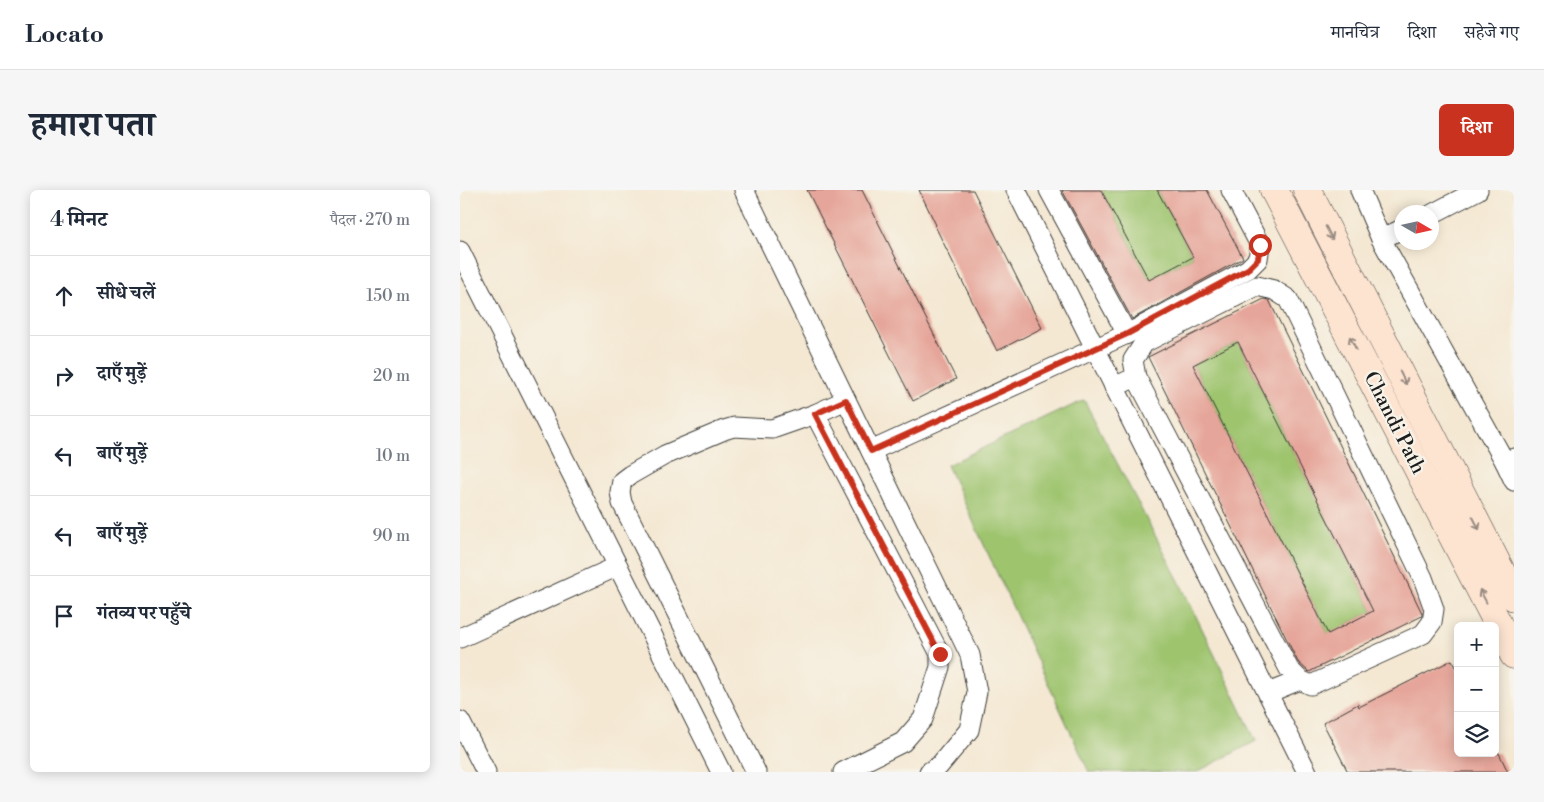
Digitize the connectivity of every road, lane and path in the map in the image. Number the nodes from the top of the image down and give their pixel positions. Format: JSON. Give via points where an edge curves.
{"nodes":[{"id":1,"x":744,"y":190,"type":"edge"},
{"id":2,"x":1016,"y":190,"type":"edge"},
{"id":3,"x":1048,"y":190,"type":"edge"},
{"id":4,"x":1231,"y":190,"type":"edge"},
{"id":5,"x":1274,"y":190,"type":"edge"},
{"id":6,"x":1307,"y":190,"type":"edge"},
{"id":7,"x":1360,"y":190,"type":"edge"},
{"id":8,"x":1478,"y":190,"type":"edge"},
{"id":9,"x":1439,"y":210,"type":"edge"},
{"id":10,"x":1394,"y":233,"type":"edge"},
{"id":11,"x":1381,"y":239,"type":"junction"},
{"id":12,"x":460,"y":251,"type":"edge"},
{"id":13,"x":1127,"y":334,"type":"junction"},
{"id":14,"x":1095,"y":348,"type":"junction"},
{"id":15,"x":1136,"y":377,"type":"junction"},
{"id":16,"x":1114,"y":387,"type":"junction"},
{"id":17,"x":846,"y":400,"type":"junction"},
{"id":18,"x":815,"y":414,"type":"junction"},
{"id":19,"x":871,"y":451,"type":"junction"},
{"id":20,"x":1510,"y":460,"type":"edge"},
{"id":21,"x":1514,"y":481,"type":"edge"},
{"id":22,"x":618,"y":566,"type":"junction"},
{"id":23,"x":1514,"y":597,"type":"edge"},
{"id":24,"x":460,"y":638,"type":"edge"},
{"id":25,"x":1514,"y":655,"type":"edge"},
{"id":26,"x":1300,"y":680,"type":"junction"},
{"id":27,"x":1268,"y":693,"type":"junction"},
{"id":28,"x":460,"y":722,"type":"edge"},
{"id":29,"x":486,"y":772,"type":"edge"},
{"id":30,"x":721,"y":772,"type":"edge"},
{"id":31,"x":756,"y":772,"type":"edge"},
{"id":32,"x":843,"y":772,"type":"edge"},
{"id":33,"x":929,"y":772,"type":"edge"},
{"id":34,"x":1308,"y":772,"type":"edge"}],
"edges":[{"from":1,"to":17,"type":"street"},
{"from":2,"to":14,"type":"street"},
{"from":3,"to":13,"type":"street"},
{"from":4,"to":13,"type":"street","via":[[1260,245],[1258,259],[1248,269]]},
{"from":25,"to":5,"type":"main road","name":"Chandi Path","one_way":true},
{"from":6,"to":23,"type":"main road","name":"Chandi Path","one_way":true},
{"from":7,"to":11,"type":"street"},
{"from":8,"to":9,"type":"street"},
{"from":10,"to":11,"type":"street"},
{"from":11,"to":20,"type":"street"},
{"from":12,"to":22,"type":"street"},
{"from":13,"to":14,"type":"street"},
{"from":14,"to":16,"type":"street"},
{"from":14,"to":19,"type":"street"},
{"from":15,"to":16,"type":"street"},
{"from":15,"to":26,"type":"street","via":[[1289,669]]},
{"from":15,"to":26,"type":"street","via":[[1133,360],[1144,343],[1257,286],[1274,290],[1288,299],[1423,578],[1434,609],[1432,622],[1423,634],[1311,685]]},
{"from":16,"to":27,"type":"street"},
{"from":17,"to":18,"type":"street"},
{"from":17,"to":19,"type":"street"},
{"from":18,"to":31,"type":"street","via":[[772,429],[734,427],[724,430],[665,455],[630,475],[622,481],[620,492],[622,503]]},
{"from":18,"to":32,"type":"street","via":[[940,654],[940,667],[923,719],[903,742]]},
{"from":19,"to":33,"type":"street","via":[[970,655],[977,692],[969,730],[939,766]]},
{"from":20,"to":21,"type":"street"},
{"from":22,"to":24,"type":"street"},
{"from":22,"to":30,"type":"street"},
{"from":26,"to":27,"type":"street"},
{"from":27,"to":34,"type":"street"},
{"from":28,"to":29,"type":"street"}]}
